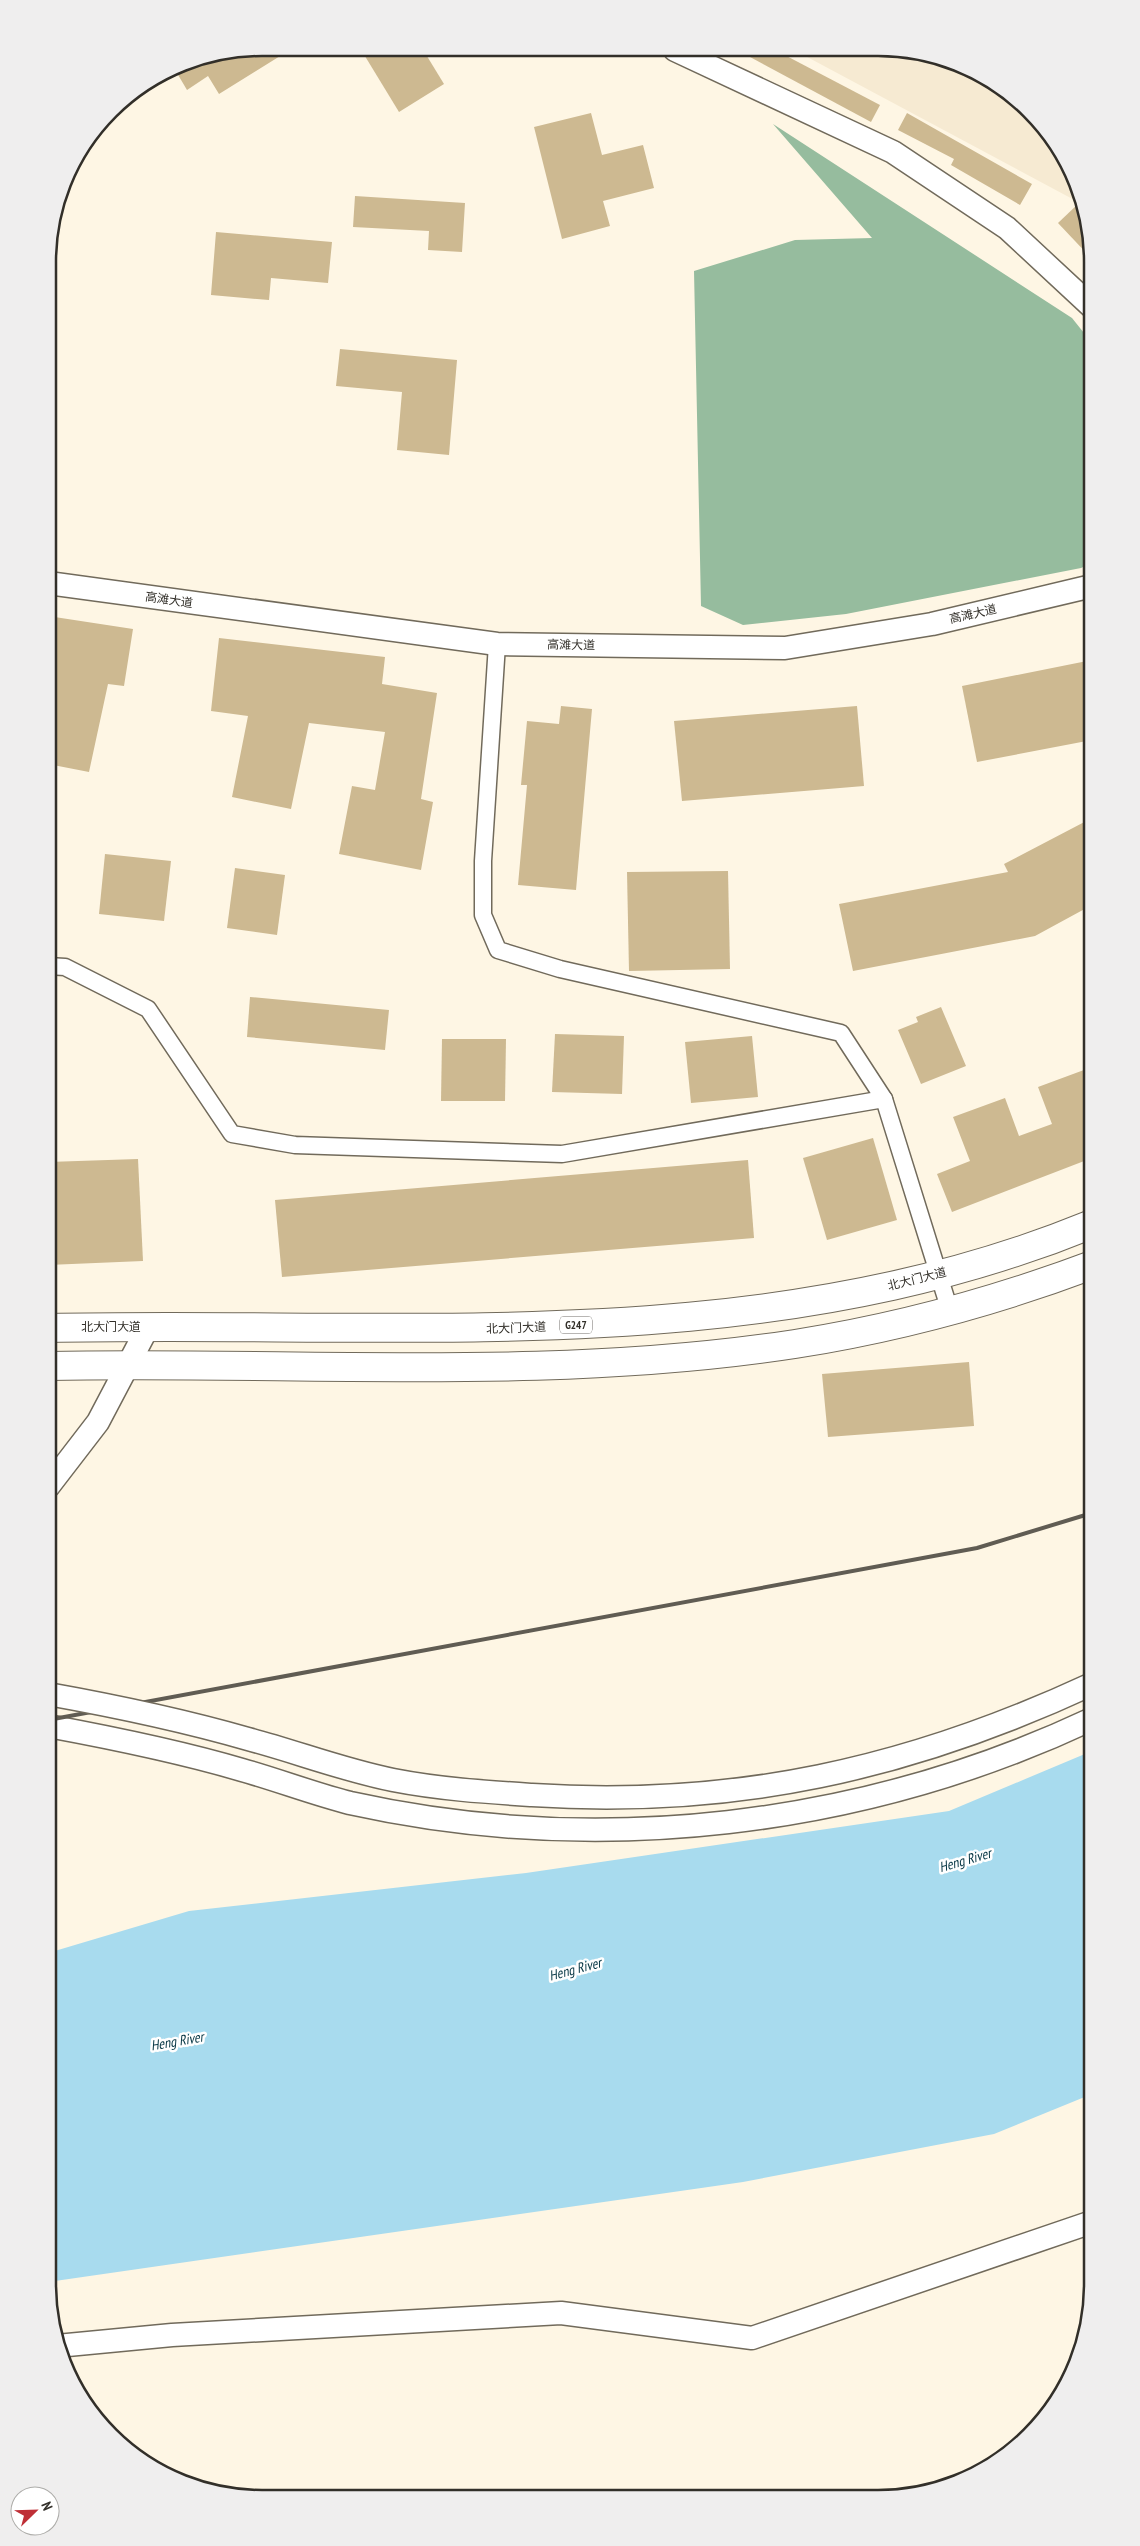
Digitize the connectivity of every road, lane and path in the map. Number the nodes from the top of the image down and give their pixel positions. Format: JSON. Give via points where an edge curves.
{"nodes":[{"id":1,"x":688,"y":56,"type":"edge"},
{"id":2,"x":1084,"y":300,"type":"edge"},
{"id":3,"x":56,"y":585,"type":"edge"},
{"id":4,"x":1084,"y":588,"type":"edge"},
{"id":5,"x":497,"y":644,"type":"junction"},
{"id":6,"x":56,"y":966,"type":"edge"},
{"id":7,"x":884,"y":1099,"type":"junction"},
{"id":8,"x":1084,"y":1227,"type":"edge"},
{"id":9,"x":1084,"y":1268,"type":"edge"},
{"id":10,"x":938,"y":1274,"type":"junction"},
{"id":11,"x":950,"y":1311,"type":"junction"},
{"id":12,"x":148,"y":1327,"type":"junction"},
{"id":13,"x":56,"y":1328,"type":"edge"},
{"id":14,"x":56,"y":1366,"type":"edge"},
{"id":15,"x":127,"y":1366,"type":"junction"},
{"id":16,"x":56,"y":1477,"type":"edge"},
{"id":17,"x":1084,"y":1688,"type":"edge"},
{"id":18,"x":56,"y":1696,"type":"edge"},
{"id":19,"x":1084,"y":1722,"type":"edge"},
{"id":20,"x":56,"y":1728,"type":"edge"},
{"id":21,"x":1084,"y":2225,"type":"edge"},
{"id":22,"x":66,"y":2345,"type":"edge"}],
"edges":[{"from":1,"to":2,"type":"main road","via":[[893,152],[1007,228]]},
{"from":3,"to":5,"type":"main road","name":"高滩大道"},
{"from":4,"to":5,"type":"main road","name":"高滩大道","via":[[932,624],[785,648]]},
{"from":5,"to":7,"type":"street","via":[[482,862],[483,915],[498,950],[560,969],[841,1033]]},
{"from":6,"to":7,"type":"street","via":[[65,967],[148,1009],[232,1134],[295,1145],[562,1154]]},
{"from":7,"to":10,"type":"street"},
{"from":8,"to":10,"type":"highway","name":"北大门大道","number":"G247"},
{"from":9,"to":11,"type":"highway"},
{"from":10,"to":11,"type":"street"},
{"from":10,"to":12,"type":"highway","name":"北大门大道","number":"G247","via":[[789,1306],[650,1321],[437,1329]]},
{"from":11,"to":15,"type":"highway","via":[[795,1344],[653,1360],[467,1368]]},
{"from":12,"to":13,"type":"highway","name":"北大门大道","number":"G247"},
{"from":12,"to":15,"type":"main road"},
{"from":14,"to":15,"type":"highway"},
{"from":15,"to":16,"type":"main road","via":[[98,1422]]},
{"from":17,"to":18,"type":"main road","bridge":true,"via":[[992,1728],[864,1768],[758,1788],[632,1798],[506,1793],[397,1780],[339,1768],[205,1727]]},
{"from":19,"to":20,"type":"main road","via":[[957,1773],[852,1803],[716,1824],[613,1829],[503,1825],[392,1811],[331,1798],[197,1758]]},
{"from":21,"to":22,"type":"main road","via":[[752,2338],[561,2312],[172,2335]]}]}
